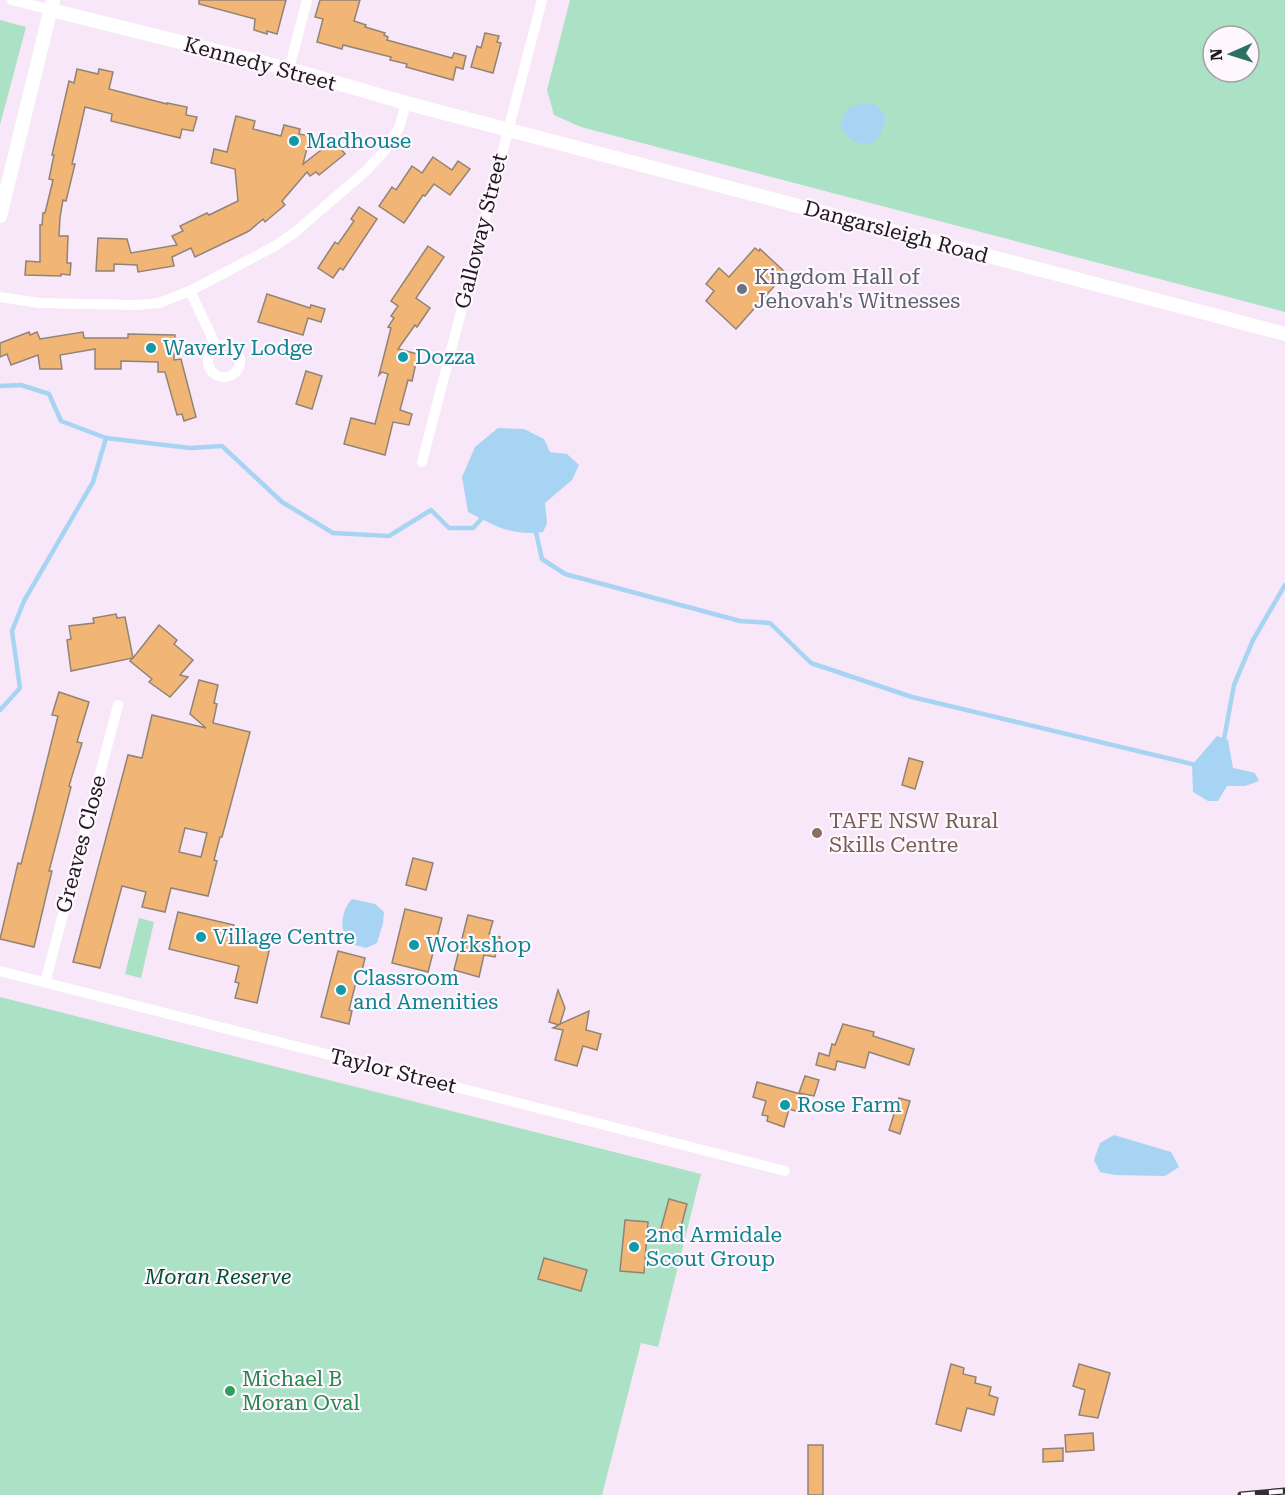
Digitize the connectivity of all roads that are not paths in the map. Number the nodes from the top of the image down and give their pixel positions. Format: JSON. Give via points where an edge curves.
{"nodes":[{"id":1,"x":12,"y":0,"type":"edge"},
{"id":2,"x":307,"y":0,"type":"edge"},
{"id":3,"x":542,"y":0,"type":"edge"},
{"id":4,"x":52,"y":5,"type":"edge"},
{"id":5,"x":290,"y":69,"type":"junction"},
{"id":6,"x":406,"y":103,"type":"junction"},
{"id":7,"x":508,"y":129,"type":"junction"},
{"id":8,"x":0,"y":216,"type":"edge"},
{"id":9,"x":190,"y":291,"type":"junction"},
{"id":10,"x":0,"y":297,"type":"edge"},
{"id":11,"x":1285,"y":334,"type":"edge"},
{"id":12,"x":217,"y":348,"type":"dead end"},
{"id":13,"x":422,"y":462,"type":"dead end"},
{"id":14,"x":118,"y":705,"type":"dead end"},
{"id":15,"x":0,"y":971,"type":"edge"},
{"id":16,"x":45,"y":983,"type":"junction"},
{"id":17,"x":785,"y":1171,"type":"dead end"}],
"edges":[{"from":1,"to":4,"type":"street","name":"Kennedy Street"},
{"from":2,"to":5,"type":"street"},
{"from":3,"to":7,"type":"street","name":"Galloway Street"},
{"from":4,"to":5,"type":"street","name":"Kennedy Street"},
{"from":4,"to":8,"type":"street"},
{"from":5,"to":6,"type":"street","name":"Kennedy Street"},
{"from":6,"to":7,"type":"street","name":"Kennedy Street"},
{"from":6,"to":9,"type":"street","via":[[399,128],[367,170],[275,246]]},
{"from":7,"to":11,"type":"street","name":"Dangarsleigh Road"},
{"from":7,"to":13,"type":"street","name":"Galloway Street"},
{"from":9,"to":10,"type":"street","via":[[159,303],[136,305],[39,303]]},
{"from":9,"to":12,"type":"street"},
{"from":14,"to":16,"type":"street","name":"Greaves Close"},
{"from":15,"to":16,"type":"street","name":"Taylor Street"},
{"from":16,"to":17,"type":"street","name":"Taylor Street"}]}
